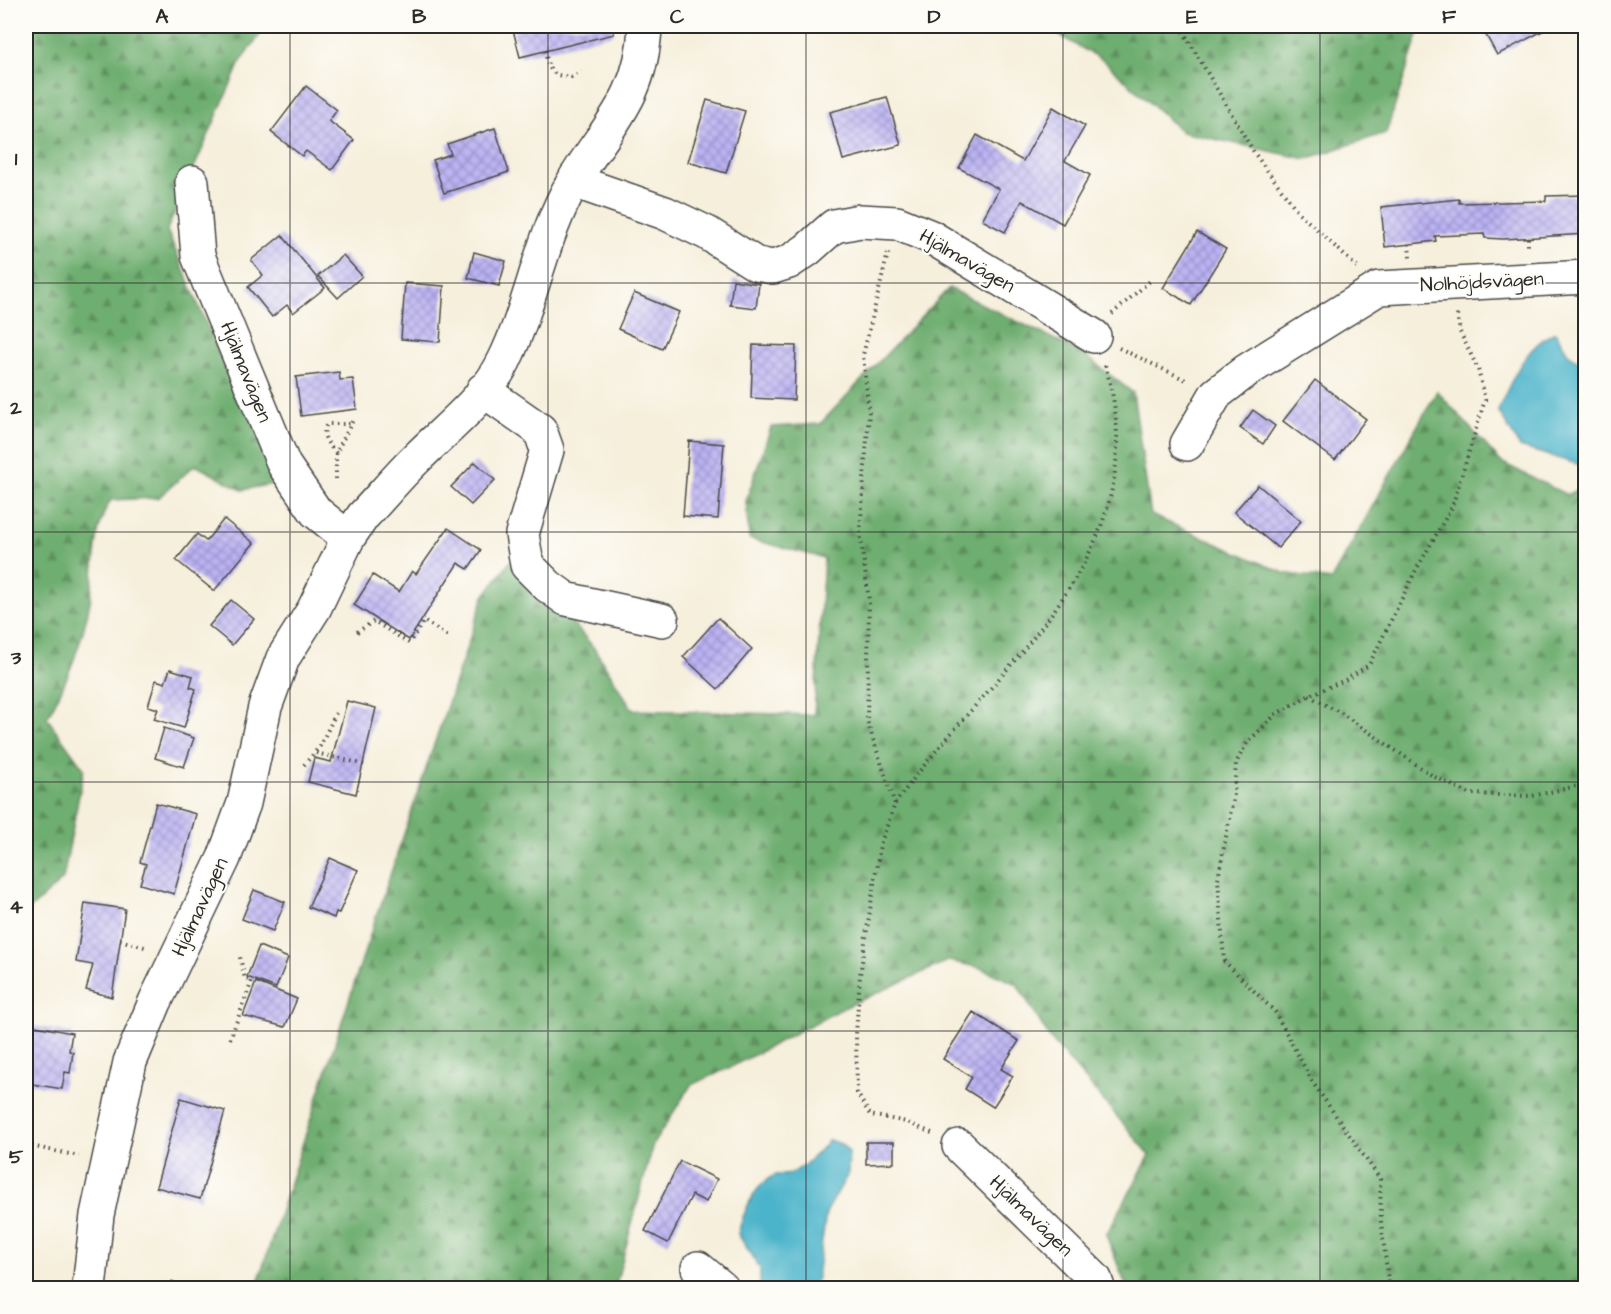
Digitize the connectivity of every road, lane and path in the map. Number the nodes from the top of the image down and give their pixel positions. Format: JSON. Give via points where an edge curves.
{"nodes":[{"id":1,"x":645,"y":26,"type":"edge"},
{"id":2,"x":1180,"y":26,"type":"edge"},
{"id":3,"x":545,"y":51,"type":"dead end"},
{"id":4,"x":581,"y":71,"type":"dead end"},
{"id":5,"x":576,"y":177,"type":"junction"},
{"id":6,"x":192,"y":182,"type":"dead end"},
{"id":7,"x":897,"y":223,"type":"junction"},
{"id":8,"x":1586,"y":277,"type":"edge"},
{"id":9,"x":1150,"y":281,"type":"dead end"},
{"id":10,"x":1452,"y":284,"type":"junction"},
{"id":11,"x":1379,"y":288,"type":"junction"},
{"id":12,"x":1094,"y":336,"type":"junction"},
{"id":13,"x":483,"y":390,"type":"junction"},
{"id":14,"x":1216,"y":394,"type":"junction"},
{"id":15,"x":1187,"y":444,"type":"dead end"},
{"id":16,"x":336,"y":453,"type":"junction"},
{"id":17,"x":336,"y":479,"type":"dead end"},
{"id":18,"x":348,"y":538,"type":"junction"},
{"id":19,"x":662,"y":620,"type":"dead end"},
{"id":20,"x":357,"y":632,"type":"dead end"},
{"id":21,"x":448,"y":636,"type":"dead end"},
{"id":22,"x":1308,"y":696,"type":"junction"},
{"id":23,"x":336,"y":713,"type":"dead end"},
{"id":24,"x":316,"y":753,"type":"junction"},
{"id":25,"x":304,"y":765,"type":"dead end"},
{"id":26,"x":367,"y":765,"type":"dead end"},
{"id":27,"x":1586,"y":784,"type":"edge"},
{"id":28,"x":895,"y":804,"type":"junction"},
{"id":29,"x":239,"y":953,"type":"dead end"},
{"id":30,"x":230,"y":1039,"type":"dead end"},
{"id":31,"x":26,"y":1145,"type":"edge"},
{"id":32,"x":959,"y":1146,"type":"joint"},
{"id":33,"x":107,"y":1162,"type":"junction"},
{"id":34,"x":698,"y":1268,"type":"dead end"},
{"id":35,"x":175,"y":1277,"type":"dead end"},
{"id":36,"x":89,"y":1288,"type":"edge"},
{"id":37,"x":171,"y":1288,"type":"edge"},
{"id":38,"x":722,"y":1288,"type":"edge"},
{"id":39,"x":1098,"y":1288,"type":"edge"},
{"id":40,"x":1389,"y":1288,"type":"edge"}],
"edges":[{"from":1,"to":5,"type":"street","name":"Hjälmavägen","via":[[644,51],[630,96]]},
{"from":2,"to":11,"type":"path","via":[[1255,154],[1299,213]]},
{"from":3,"to":4,"type":"path","via":[[548,66],[556,75],[571,77]]},
{"from":5,"to":7,"type":"street","name":"Hjälmavägen","via":[[588,186],[665,213],[707,233],[756,264],[773,267],[807,250],[834,226],[860,221]]},
{"from":5,"to":13,"type":"street","name":"Hjälmavägen","via":[[552,225],[526,308],[503,364]]},
{"from":6,"to":18,"type":"street","name":"Hjälmavägen","via":[[198,256],[284,465],[316,512]]},
{"from":7,"to":12,"type":"street","name":"Hjälmavägen","via":[[931,237]]},
{"from":7,"to":28,"type":"path","via":[[863,354],[868,413],[860,532],[869,601],[867,721]]},
{"from":8,"to":10,"type":"street","name":"Nolhöjdsvägen"},
{"from":9,"to":12,"type":"path","via":[[1116,308]]},
{"from":10,"to":11,"type":"street","name":"Nolhöjdsvägen"},
{"from":10,"to":22,"type":"path","via":[[1460,332],[1478,369],[1485,400],[1452,507],[1369,665]]},
{"from":11,"to":14,"type":"street"},
{"from":12,"to":14,"type":"path"},
{"from":12,"to":28,"type":"path","via":[[1115,396],[1119,438],[1115,484],[1103,527],[1070,588]]},
{"from":13,"to":18,"type":"street","name":"Hjälmavägen","via":[[396,478]]},
{"from":13,"to":19,"type":"street","via":[[540,430],[547,450],[522,534],[527,565],[566,599]]},
{"from":14,"to":15,"type":"street"},
{"from":16,"to":16,"type":"path","via":[[352,422],[327,424],[324,429]]},
{"from":16,"to":17,"type":"path"},
{"from":18,"to":33,"type":"street","name":"Hjälmavägen","via":[[314,609],[282,658],[265,707],[244,802],[224,858],[154,1002],[130,1062]]},
{"from":20,"to":21,"type":"path","via":[[374,621],[410,643],[424,621]]},
{"from":22,"to":27,"type":"path","via":[[1341,713],[1433,776],[1470,794],[1532,796]]},
{"from":22,"to":40,"type":"path","via":[[1276,714],[1247,743],[1236,763],[1218,879],[1224,961],[1275,1012],[1313,1083],[1380,1179]]},
{"from":23,"to":24,"type":"path"},
{"from":24,"to":25,"type":"path"},
{"from":24,"to":26,"type":"path"},
{"from":28,"to":32,"type":"path","via":[[880,845],[860,975],[857,1093],[870,1115],[908,1122]]},
{"from":29,"to":30,"type":"path","via":[[245,979],[252,981]]},
{"from":31,"to":33,"type":"path"},
{"from":32,"to":39,"type":"street","name":"Hjälmavägen","via":[[1095,1279]]},
{"from":33,"to":36,"type":"street","name":"Hjälmavägen"},
{"from":34,"to":38,"type":"street"},
{"from":35,"to":37,"type":"path"}]}
